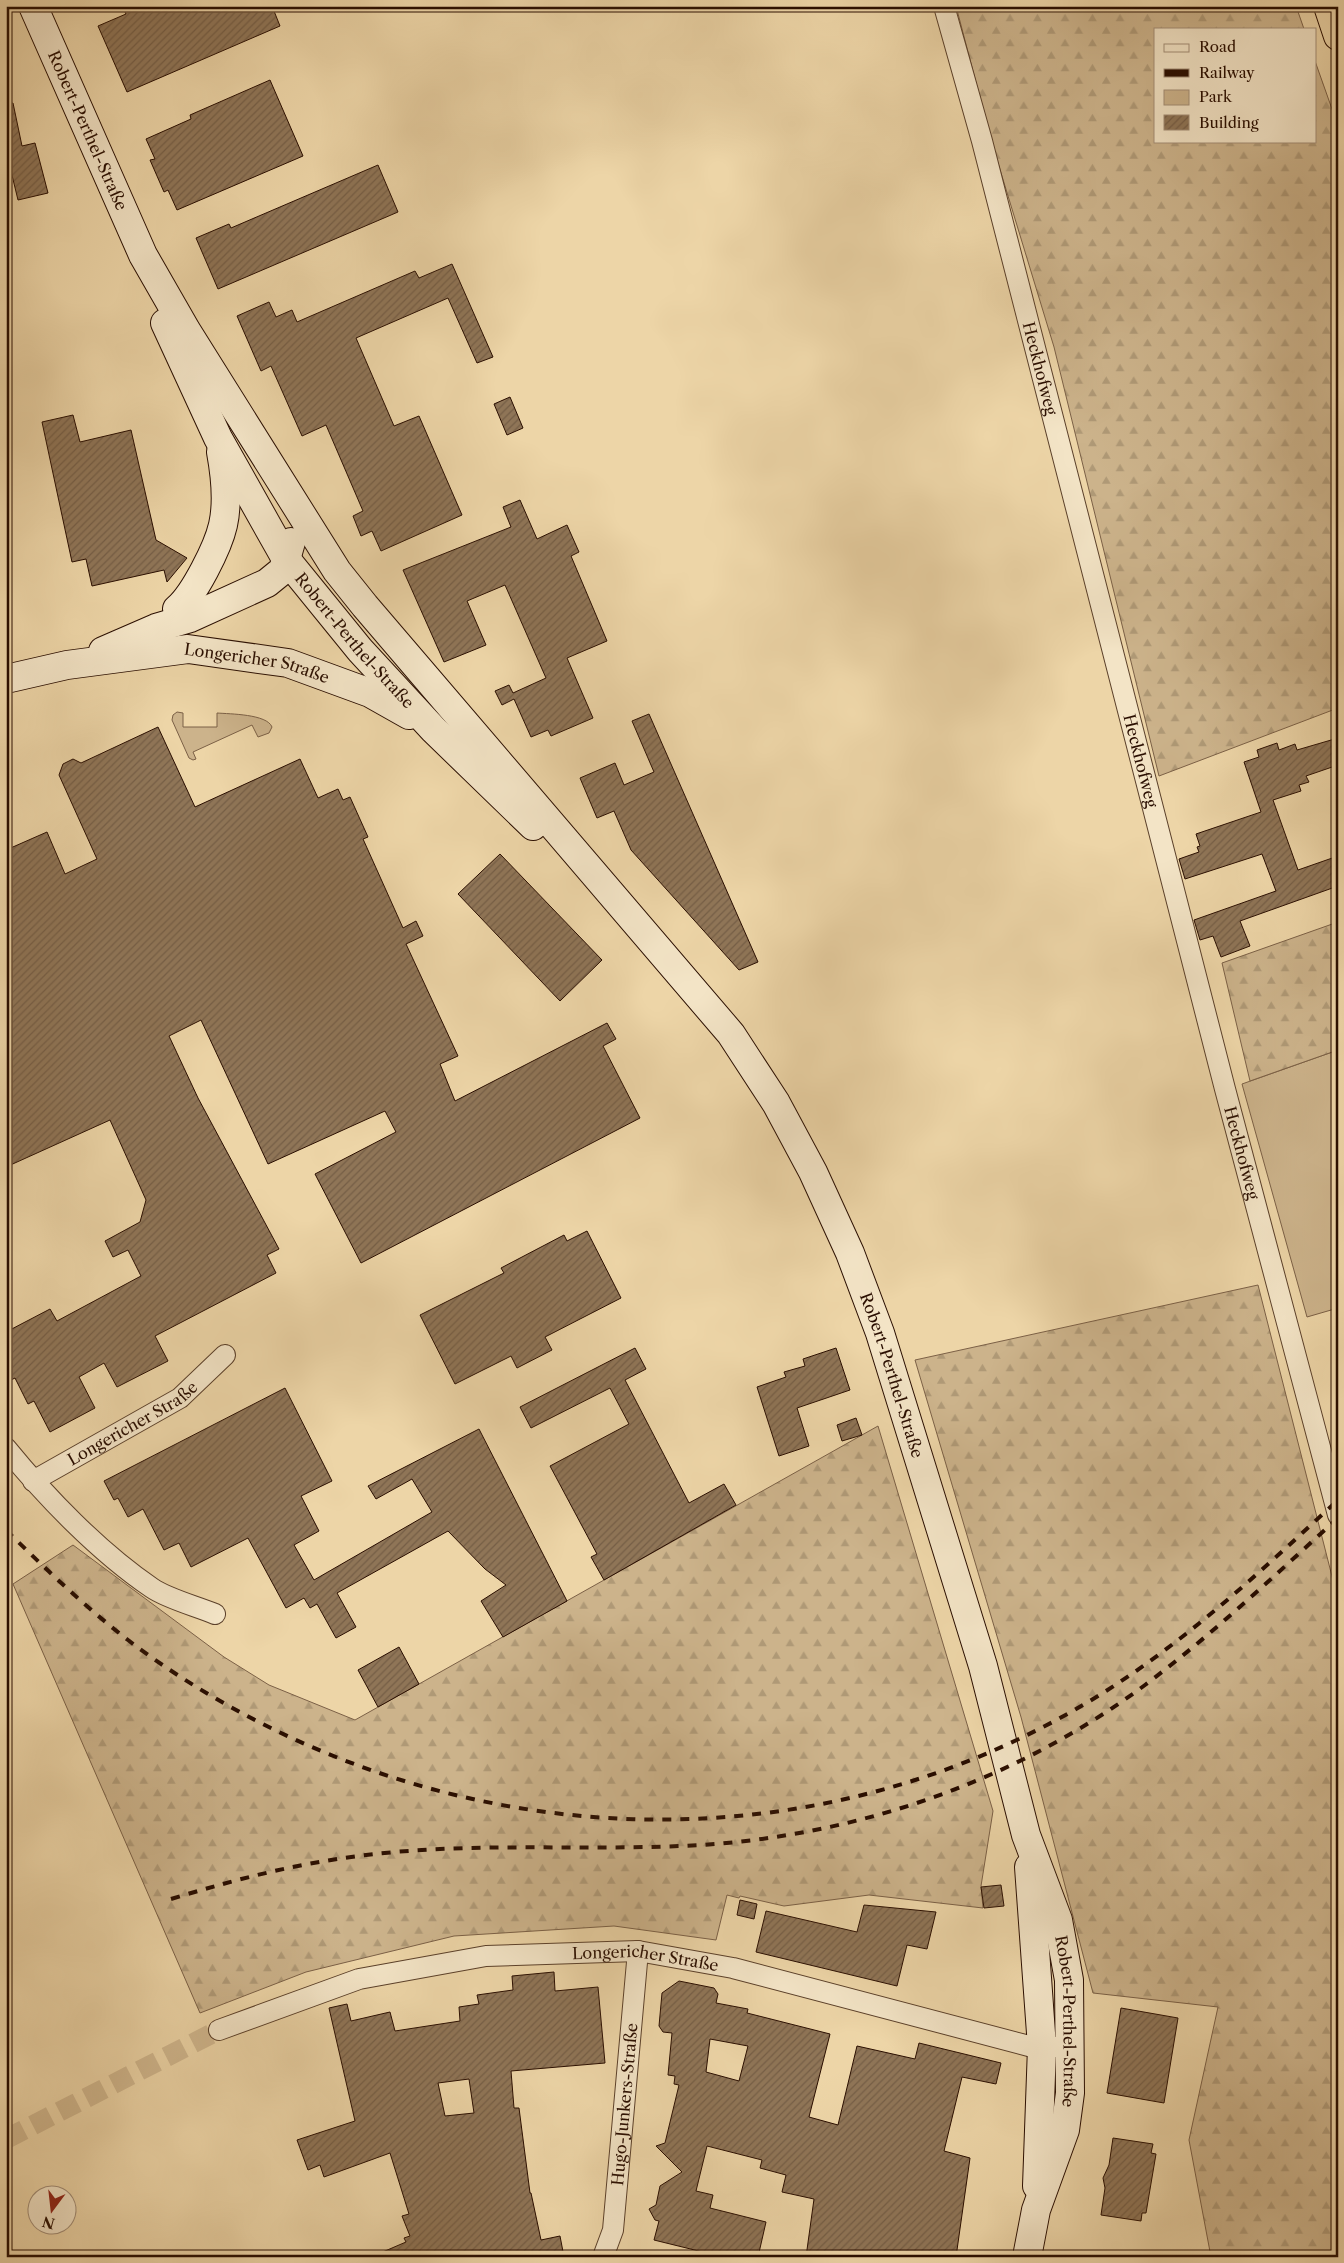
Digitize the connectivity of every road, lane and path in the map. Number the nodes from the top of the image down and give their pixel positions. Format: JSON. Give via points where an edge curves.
{"nodes":[{"id":1,"x":33,"y":6,"type":"edge"},
{"id":2,"x":944,"y":6,"type":"edge"},
{"id":3,"x":1328,"y":6,"type":"edge"},
{"id":4,"x":1338,"y":36,"type":"edge"},
{"id":5,"x":143,"y":255,"type":"junction"},
{"id":6,"x":218,"y":438,"type":"junction"},
{"id":7,"x":291,"y":496,"type":"junction"},
{"id":8,"x":286,"y":559,"type":"junction"},
{"id":9,"x":337,"y":571,"type":"junction"},
{"id":10,"x":177,"y":610,"type":"junction"},
{"id":11,"x":156,"y":628,"type":"junction"},
{"id":12,"x":67,"y":665,"type":"junction"},
{"id":13,"x":6,"y":679,"type":"edge"},
{"id":14,"x":434,"y":730,"type":"junction"},
{"id":15,"x":666,"y":956,"type":"junction"},
{"id":16,"x":225,"y":1355,"type":"dead end"},
{"id":17,"x":6,"y":1448,"type":"edge"},
{"id":18,"x":33,"y":1481,"type":"junction"},
{"id":19,"x":1338,"y":1516,"type":"edge"},
{"id":20,"x":215,"y":1614,"type":"dead end"},
{"id":21,"x":1026,"y":1836,"type":"junction"},
{"id":22,"x":638,"y":1951,"type":"junction"},
{"id":23,"x":219,"y":2030,"type":"tunnel mouth"},
{"id":24,"x":1070,"y":2046,"type":"junction"},
{"id":25,"x":1042,"y":2047,"type":"junction"},
{"id":26,"x":1036,"y":2210,"type":"junction"},
{"id":27,"x":604,"y":2257,"type":"edge"},
{"id":28,"x":1027,"y":2257,"type":"edge"}],
"edges":[{"from":1,"to":5,"type":"street","name":"Robert-Perthel-Straße"},
{"from":2,"to":19,"type":"street","name":"Heckhofweg","via":[[994,187]]},
{"from":3,"to":4,"type":"highway"},
{"from":5,"to":6,"type":"street","name":"Robert-Perthel-Straße","via":[[165,324]]},
{"from":5,"to":7,"type":"street","name":"Robert-Perthel-Straße","via":[[186,330]]},
{"from":6,"to":8,"type":"street","name":"Robert-Perthel-Straße"},
{"from":6,"to":10,"type":"street","name":"Longericher Straße","via":[[224,467],[223,525],[203,573],[188,600]]},
{"from":7,"to":8,"type":"street","name":"Longericher Straße","via":[[296,525]]},
{"from":7,"to":9,"type":"street","name":"Robert-Perthel-Straße"},
{"from":8,"to":9,"type":"street","name":"Longericher Straße","via":[[310,557]]},
{"from":8,"to":10,"type":"street","name":"Longericher Straße"},
{"from":8,"to":11,"type":"street","name":"Longericher Straße","via":[[283,570],[267,583],[190,618]]},
{"from":8,"to":14,"type":"street","name":"Robert-Perthel-Straße","via":[[360,650]]},
{"from":9,"to":15,"type":"street","name":"Robert-Perthel-Straße"},
{"from":10,"to":11,"type":"street","name":"Longericher Straße"},
{"from":11,"to":12,"type":"street","name":"Longericher Straße"},
{"from":12,"to":13,"type":"street","name":"Longericher Straße"},
{"from":12,"to":14,"type":"street","name":"Longericher Straße","via":[[188,649],[288,663],[370,693]]},
{"from":14,"to":15,"type":"street","name":"Robert-Perthel-Straße"},
{"from":15,"to":21,"type":"street","name":"Robert-Perthel-Straße","via":[[731,1034],[776,1103],[813,1172],[850,1253],[889,1362],[977,1647]]},
{"from":16,"to":18,"type":"street","name":"Longericher Straße","via":[[180,1398]]},
{"from":17,"to":18,"type":"street"},
{"from":18,"to":20,"type":"street","via":[[104,1549],[153,1589]]},
{"from":21,"to":24,"type":"street","name":"Robert-Perthel-Straße","via":[[1058,1920],[1069,1980]]},
{"from":21,"to":25,"type":"street","name":"Robert-Perthel-Straße"},
{"from":22,"to":23,"type":"street","name":"Longericher Straße","via":[[486,1956],[359,1979]]},
{"from":22,"to":25,"type":"street","name":"Longericher Straße","via":[[733,1968]]},
{"from":22,"to":27,"type":"street","name":"Hugo-Junkers-Straße","via":[[613,2230]]},
{"from":24,"to":25,"type":"street","name":"Longericher Straße"},
{"from":24,"to":26,"type":"street","name":"Robert-Perthel-Straße","via":[[1070,2093],[1065,2130]]},
{"from":25,"to":26,"type":"street","name":"Robert-Perthel-Straße"},
{"from":26,"to":28,"type":"street","name":"Robert-Perthel-Straße"}]}
